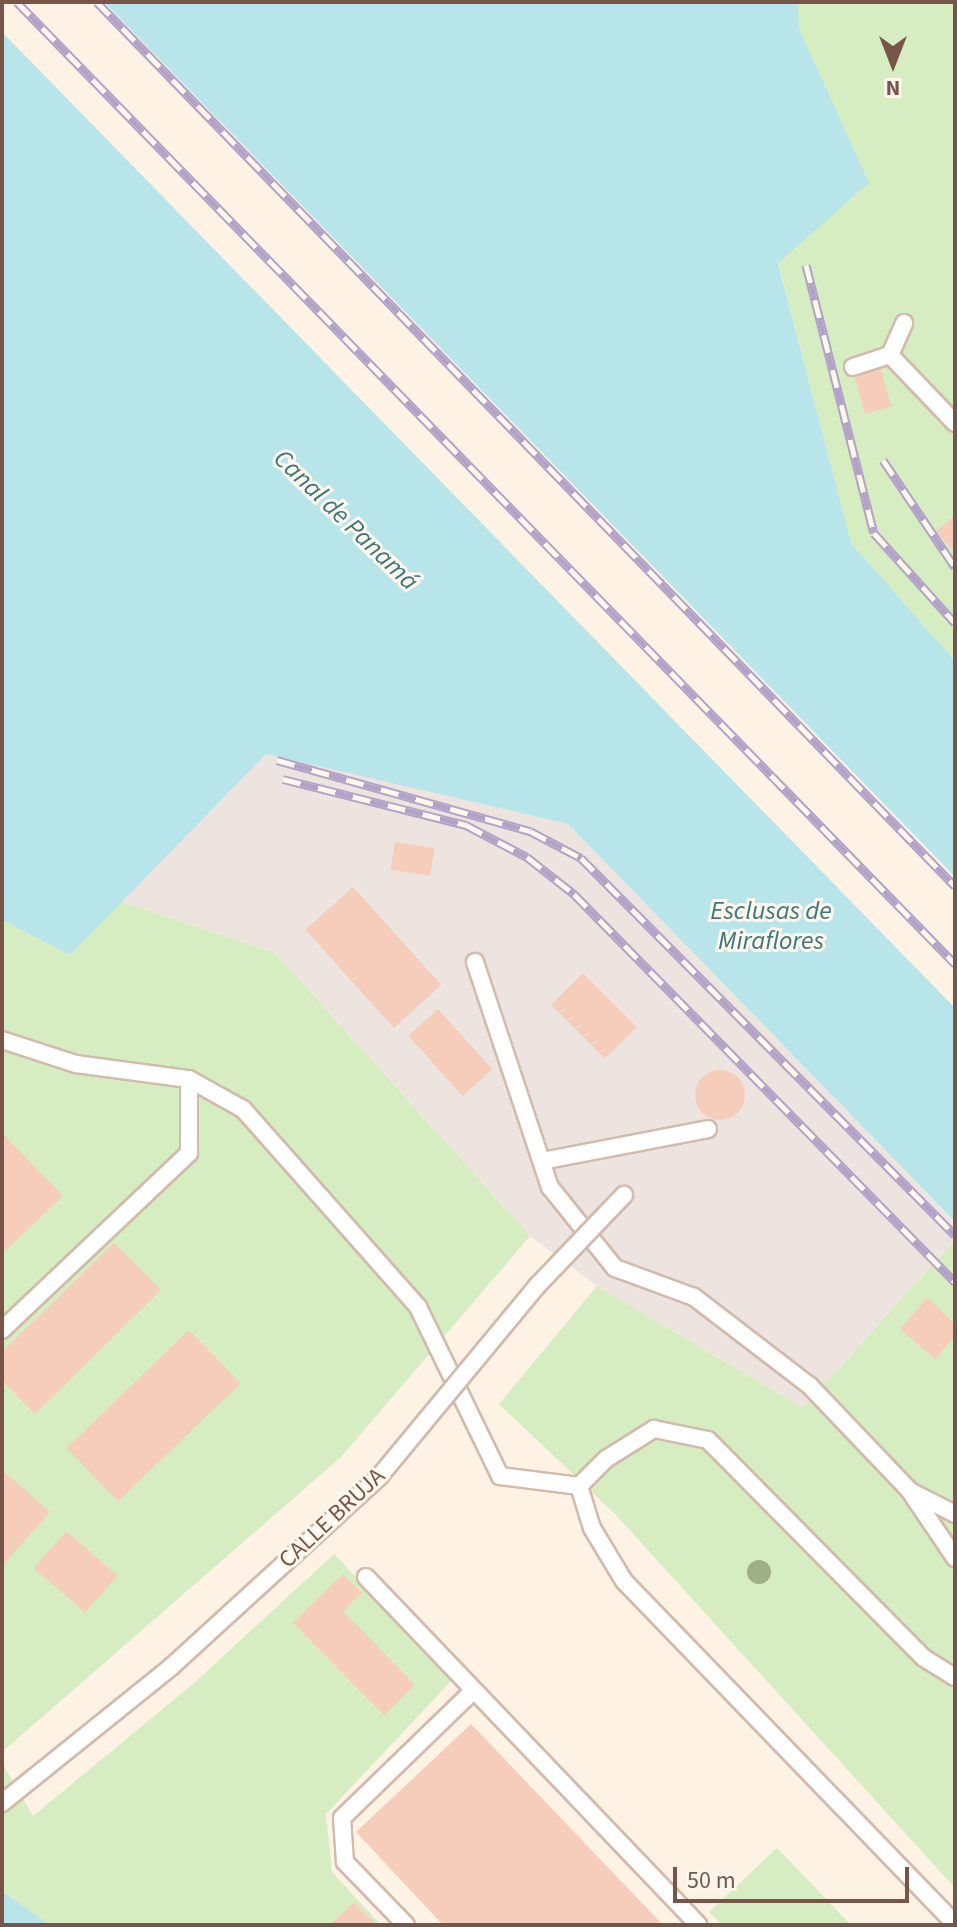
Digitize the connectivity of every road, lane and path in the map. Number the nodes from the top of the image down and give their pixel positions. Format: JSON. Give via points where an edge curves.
{"nodes":[{"id":1,"x":904,"y":323,"type":"dead end"},
{"id":2,"x":890,"y":355,"type":"junction"},
{"id":3,"x":853,"y":367,"type":"dead end"},
{"id":4,"x":955,"y":423,"type":"edge"},
{"id":5,"x":475,"y":962,"type":"dead end"},
{"id":6,"x":2,"y":1040,"type":"edge"},
{"id":7,"x":189,"y":1079,"type":"junction"},
{"id":8,"x":708,"y":1129,"type":"dead end"},
{"id":9,"x":542,"y":1161,"type":"junction"},
{"id":10,"x":624,"y":1195,"type":"dead end"},
{"id":11,"x":2,"y":1330,"type":"edge"},
{"id":12,"x":579,"y":1486,"type":"junction"},
{"id":13,"x":909,"y":1490,"type":"junction"},
{"id":14,"x":955,"y":1514,"type":"edge"},
{"id":15,"x":955,"y":1558,"type":"edge"},
{"id":16,"x":366,"y":1577,"type":"dead end"},
{"id":17,"x":955,"y":1677,"type":"edge"},
{"id":18,"x":473,"y":1691,"type":"junction"},
{"id":19,"x":2,"y":1803,"type":"edge"},
{"id":20,"x":955,"y":1924,"type":"edge"},
{"id":21,"x":406,"y":1925,"type":"edge"},
{"id":22,"x":698,"y":1925,"type":"edge"}],
"edges":[{"from":1,"to":2,"type":"lane"},
{"from":2,"to":3,"type":"lane"},
{"from":2,"to":4,"type":"lane"},
{"from":5,"to":9,"type":"lane"},
{"from":6,"to":7,"type":"lane","via":[[76,1064]]},
{"from":7,"to":11,"type":"lane","via":[[189,1153]]},
{"from":7,"to":12,"type":"lane","via":[[243,1109],[418,1307],[500,1476]]},
{"from":8,"to":9,"type":"lane"},
{"from":9,"to":13,"type":"lane","via":[[550,1187],[615,1268],[694,1297],[810,1386]]},
{"from":10,"to":19,"type":"lane","name":"CALLE BRUJA","bridge":true,"via":[[537,1286],[379,1477],[171,1667]]},
{"from":12,"to":17,"type":"lane","via":[[606,1459],[654,1429],[708,1440],[924,1658]]},
{"from":12,"to":20,"type":"lane","via":[[592,1528],[624,1581]]},
{"from":13,"to":14,"type":"lane"},
{"from":13,"to":15,"type":"lane"},
{"from":16,"to":18,"type":"lane"},
{"from":18,"to":21,"type":"lane","via":[[342,1818],[345,1862]]},
{"from":18,"to":22,"type":"lane"}]}
